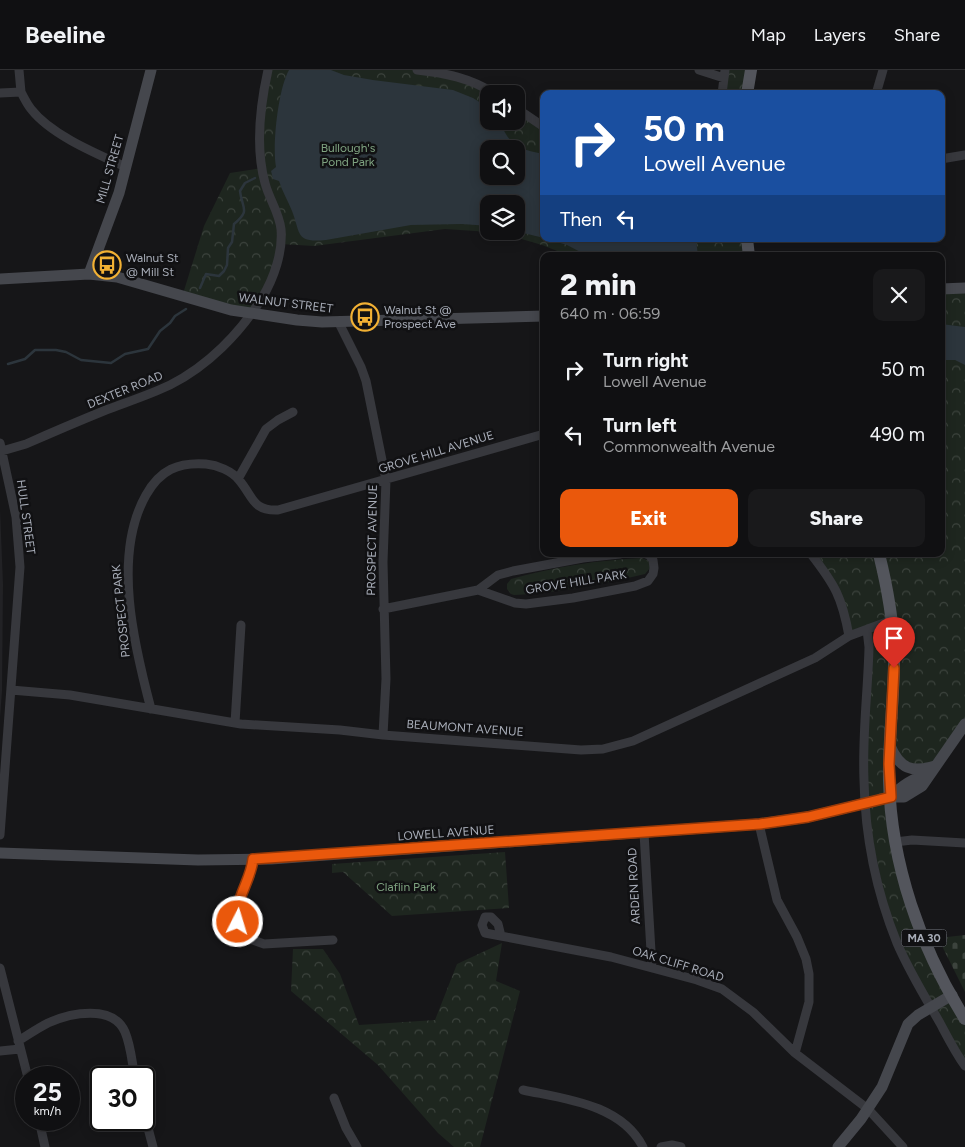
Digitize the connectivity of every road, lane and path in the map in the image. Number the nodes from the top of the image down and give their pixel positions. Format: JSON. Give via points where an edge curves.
{"nodes":[{"id":1,"x":19,"y":70,"type":"edge"},
{"id":2,"x":151,"y":70,"type":"edge"},
{"id":3,"x":268,"y":70,"type":"edge"},
{"id":4,"x":417,"y":70,"type":"edge"},
{"id":5,"x":462,"y":70,"type":"edge"},
{"id":6,"x":699,"y":70,"type":"edge"},
{"id":7,"x":751,"y":70,"type":"edge"},
{"id":8,"x":883,"y":70,"type":"edge"},
{"id":9,"x":724,"y":74,"type":"edge"},
{"id":10,"x":466,"y":79,"type":"junction"},
{"id":11,"x":480,"y":86,"type":"edge"},
{"id":12,"x":722,"y":90,"type":"edge"},
{"id":13,"x":748,"y":90,"type":"edge"},
{"id":14,"x":877,"y":90,"type":"edge"},
{"id":15,"x":21,"y":92,"type":"junction"},
{"id":16,"x":0,"y":93,"type":"edge"},
{"id":17,"x":525,"y":114,"type":"edge"},
{"id":18,"x":540,"y":124,"type":"edge"},
{"id":19,"x":965,"y":155,"type":"edge"},
{"id":20,"x":945,"y":158,"type":"edge"},
{"id":21,"x":126,"y":167,"type":"junction"},
{"id":22,"x":89,"y":274,"type":"junction"},
{"id":23,"x":0,"y":280,"type":"edge"},
{"id":24,"x":965,"y":288,"type":"edge"},
{"id":25,"x":945,"y":289,"type":"edge"},
{"id":26,"x":251,"y":314,"type":"junction"},
{"id":27,"x":540,"y":316,"type":"edge"},
{"id":28,"x":339,"y":323,"type":"junction"},
{"id":29,"x":293,"y":412,"type":"dead end"},
{"id":30,"x":540,"y":435,"type":"edge"},
{"id":31,"x":1,"y":447,"type":"edge"},
{"id":32,"x":238,"y":479,"type":"junction"},
{"id":33,"x":386,"y":480,"type":"junction"},
{"id":34,"x":307,"y":503,"type":"joint"},
{"id":35,"x":592,"y":557,"type":"edge"},
{"id":36,"x":651,"y":557,"type":"edge"},
{"id":37,"x":813,"y":557,"type":"edge"},
{"id":38,"x":881,"y":557,"type":"edge"},
{"id":39,"x":478,"y":590,"type":"junction"},
{"id":40,"x":383,"y":609,"type":"junction"},
{"id":41,"x":892,"y":620,"type":"junction"},
{"id":42,"x":241,"y":626,"type":"dead end"},
{"id":43,"x":867,"y":630,"type":"junction"},
{"id":44,"x":849,"y":636,"type":"junction"},
{"id":45,"x":11,"y":690,"type":"junction"},
{"id":46,"x":150,"y":709,"type":"junction"},
{"id":47,"x":235,"y":723,"type":"junction"},
{"id":48,"x":965,"y":724,"type":"edge"},
{"id":49,"x":383,"y":735,"type":"junction"},
{"id":50,"x":890,"y":746,"type":"junction"},
{"id":51,"x":932,"y":770,"type":"junction"},
{"id":52,"x":891,"y":797,"type":"junction"},
{"id":53,"x":865,"y":803,"type":"junction"},
{"id":54,"x":760,"y":824,"type":"junction"},
{"id":55,"x":644,"y":833,"type":"junction"},
{"id":56,"x":0,"y":835,"type":"edge"},
{"id":57,"x":895,"y":842,"type":"junction"},
{"id":58,"x":965,"y":844,"type":"edge"},
{"id":59,"x":0,"y":853,"type":"edge"},
{"id":60,"x":253,"y":859,"type":"junction"},
{"id":61,"x":501,"y":936,"type":"dead end"},
{"id":62,"x":333,"y":940,"type":"dead end"},
{"id":63,"x":652,"y":968,"type":"junction"},
{"id":64,"x":0,"y":970,"type":"edge"},
{"id":65,"x":952,"y":995,"type":"junction"},
{"id":66,"x":930,"y":1008,"type":"junction"},
{"id":67,"x":965,"y":1019,"type":"edge"},
{"id":68,"x":20,"y":1045,"type":"junction"},
{"id":69,"x":0,"y":1051,"type":"edge"},
{"id":70,"x":795,"y":1053,"type":"junction"},
{"id":71,"x":25,"y":1066,"type":"edge"},
{"id":72,"x":132,"y":1066,"type":"edge"},
{"id":73,"x":965,"y":1066,"type":"edge"},
{"id":74,"x":523,"y":1090,"type":"dead end"},
{"id":75,"x":334,"y":1098,"type":"dead end"},
{"id":76,"x":868,"y":1109,"type":"junction"},
{"id":77,"x":41,"y":1131,"type":"edge"},
{"id":78,"x":149,"y":1131,"type":"edge"},
{"id":79,"x":45,"y":1147,"type":"edge"},
{"id":80,"x":153,"y":1147,"type":"edge"},
{"id":81,"x":357,"y":1147,"type":"edge"},
{"id":82,"x":643,"y":1147,"type":"edge"},
{"id":83,"x":660,"y":1147,"type":"edge"},
{"id":84,"x":681,"y":1147,"type":"edge"},
{"id":85,"x":838,"y":1147,"type":"edge"},
{"id":86,"x":903,"y":1147,"type":"edge"}],
"edges":[{"from":1,"to":15,"type":"street"},
{"from":2,"to":21,"type":"street","name":"MILL STREET"},
{"from":3,"to":26,"type":"street","name":"DEXTER ROAD","via":[[261,113],[261,157],[265,182],[280,221],[281,237],[271,280]]},
{"from":4,"to":10,"type":"street"},
{"from":5,"to":10,"type":"street"},
{"from":6,"to":9,"type":"street"},
{"from":7,"to":13,"type":"main road"},
{"from":8,"to":14,"type":"street"},
{"from":9,"to":12,"type":"street"},
{"from":10,"to":11,"type":"street"},
{"from":15,"to":16,"type":"street"},
{"from":15,"to":21,"type":"street","via":[[30,109],[46,124],[102,157]]},
{"from":17,"to":18,"type":"street"},
{"from":19,"to":20,"type":"street"},
{"from":21,"to":22,"type":"street","name":"MILL STREET"},
{"from":22,"to":23,"type":"street","name":"WALNUT STREET"},
{"from":22,"to":26,"type":"street","name":"WALNUT STREET","via":[[117,277]]},
{"from":24,"to":25,"type":"street"},
{"from":26,"to":28,"type":"street","name":"WALNUT STREET"},
{"from":26,"to":31,"type":"street","name":"DEXTER ROAD","via":[[221,349],[171,385],[26,444]]},
{"from":27,"to":28,"type":"street","name":"WALNUT STREET"},
{"from":28,"to":33,"type":"street","name":"PROSPECT AVENUE","via":[[366,381]]},
{"from":29,"to":32,"type":"street","via":[[266,429]]},
{"from":30,"to":33,"type":"street","name":"GROVE HILL AVENUE"},
{"from":31,"to":45,"type":"street","name":"HULL STREET","via":[[13,499],[19,553]]},
{"from":32,"to":34,"type":"street","name":"PROSPECT PARK","via":[[252,500],[263,509],[278,510]]},
{"from":32,"to":46,"type":"street","name":"PROSPECT PARK","via":[[207,464],[172,467],[160,476],[138,509],[128,555],[128,586],[139,664]]},
{"from":33,"to":34,"type":"street","name":"GROVE HILL AVENUE"},
{"from":33,"to":40,"type":"street","name":"PROSPECT AVENUE"},
{"from":35,"to":39,"type":"street","name":"GROVE HILL PARK","via":[[498,575]]},
{"from":36,"to":39,"type":"street","name":"GROVE HILL PARK","via":[[654,568],[648,581],[573,598],[514,603]]},
{"from":37,"to":44,"type":"street","via":[[843,604]]},
{"from":38,"to":41,"type":"main road","number":"MA 30"},
{"from":39,"to":40,"type":"street","name":"GROVE HILL PARK"},
{"from":40,"to":49,"type":"street","name":"PROSPECT AVENUE","via":[[386,679]]},
{"from":41,"to":43,"type":"street","name":"BEAUMONT AVENUE"},
{"from":41,"to":50,"type":"main road","number":"MA 30","via":[[894,668]]},
{"from":42,"to":47,"type":"street"},
{"from":43,"to":44,"type":"street","name":"BEAUMONT AVENUE"},
{"from":43,"to":53,"type":"street","via":[[869,647],[863,754]]},
{"from":44,"to":49,"type":"street","name":"BEAUMONT AVENUE","via":[[815,658],[661,729],[611,747],[580,750]]},
{"from":45,"to":46,"type":"street","name":"BEAUMONT AVENUE","via":[[70,695]]},
{"from":45,"to":56,"type":"street","name":"HULL STREET"},
{"from":46,"to":47,"type":"street","name":"BEAUMONT AVENUE"},
{"from":47,"to":49,"type":"street","name":"BEAUMONT AVENUE"},
{"from":48,"to":51,"type":"street"},
{"from":50,"to":51,"type":"street","via":[[898,761],[908,767]]},
{"from":50,"to":52,"type":"main road","number":"MA 30"},
{"from":51,"to":52,"type":"street","via":[[899,788]]},
{"from":52,"to":53,"type":"street","name":"LOWELL AVENUE"},
{"from":52,"to":57,"type":"main road","number":"MA 30"},
{"from":53,"to":54,"type":"street","name":"LOWELL AVENUE","via":[[808,817]]},
{"from":53,"to":66,"type":"street","via":[[874,869],[890,924]]},
{"from":54,"to":55,"type":"street","name":"LOWELL AVENUE"},
{"from":54,"to":70,"type":"street","via":[[777,900],[797,937],[809,974],[809,1002]]},
{"from":55,"to":60,"type":"street","name":"LOWELL AVENUE"},
{"from":55,"to":63,"type":"street","name":"ARDEN ROAD"},
{"from":57,"to":58,"type":"street"},
{"from":57,"to":65,"type":"main road","number":"MA 30","via":[[916,918]]},
{"from":59,"to":60,"type":"street","name":"LOWELL AVENUE"},
{"from":60,"to":62,"type":"street","via":[[250,876],[238,904],[238,922],[243,932],[264,944]]},
{"from":61,"to":63,"type":"street","name":"OAK CLIFF ROAD","via":[[570,948]]},
{"from":63,"to":70,"type":"street","name":"OAK CLIFF ROAD","via":[[722,989],[754,1012]]},
{"from":64,"to":68,"type":"street"},
{"from":65,"to":66,"type":"street"},
{"from":65,"to":67,"type":"main road","number":"MA 30"},
{"from":66,"to":73,"type":"street"},
{"from":66,"to":76,"type":"street","via":[[908,1024],[888,1074]]},
{"from":68,"to":69,"type":"street"},
{"from":68,"to":71,"type":"street"},
{"from":68,"to":72,"type":"street","via":[[55,1020],[81,1014],[104,1015],[114,1019],[125,1032]]},
{"from":70,"to":76,"type":"street","name":"OAK CLIFF ROAD"},
{"from":74,"to":82,"type":"street","via":[[599,1109],[622,1121]]},
{"from":75,"to":81,"type":"street"},
{"from":76,"to":85,"type":"street"},
{"from":76,"to":86,"type":"street","name":"OAK CLIFF ROAD"},
{"from":77,"to":79,"type":"street"},
{"from":78,"to":80,"type":"street"},
{"from":83,"to":84,"type":"street"}]}
